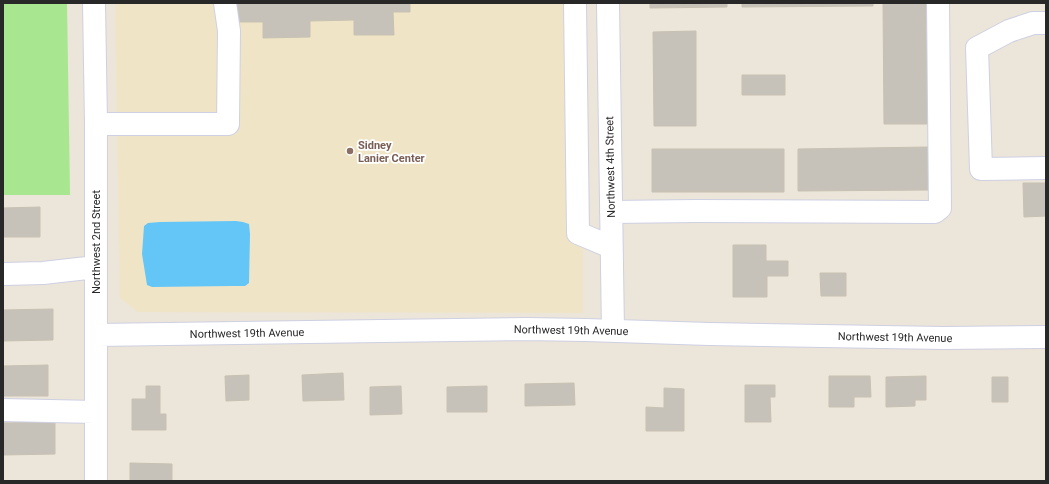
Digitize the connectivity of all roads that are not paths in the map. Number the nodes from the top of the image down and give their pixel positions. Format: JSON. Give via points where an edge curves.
{"nodes":[{"id":1,"x":94,"y":3,"type":"edge"},
{"id":2,"x":225,"y":3,"type":"edge"},
{"id":3,"x":575,"y":3,"type":"edge"},
{"id":4,"x":608,"y":3,"type":"edge"},
{"id":5,"x":938,"y":3,"type":"edge"},
{"id":6,"x":1046,"y":23,"type":"edge"},
{"id":7,"x":96,"y":124,"type":"junction"},
{"id":8,"x":1046,"y":168,"type":"edge"},
{"id":9,"x":611,"y":212,"type":"junction"},
{"id":10,"x":611,"y":247,"type":"junction"},
{"id":11,"x":96,"y":267,"type":"junction"},
{"id":12,"x":4,"y":274,"type":"edge"},
{"id":13,"x":612,"y":331,"type":"junction"},
{"id":14,"x":96,"y":335,"type":"junction"},
{"id":15,"x":1046,"y":337,"type":"edge"},
{"id":16,"x":3,"y":410,"type":"edge"},
{"id":17,"x":96,"y":412,"type":"junction"},
{"id":18,"x":96,"y":481,"type":"edge"}],
"edges":[{"from":1,"to":7,"type":"street","name":"Northwest 2nd Street"},
{"from":2,"to":7,"type":"street","via":[[229,30],[228,124]]},
{"from":3,"to":10,"type":"street","via":[[578,232]]},
{"from":4,"to":9,"type":"street","name":"Northwest 4th Street"},
{"from":5,"to":9,"type":"street","via":[[940,208],[935,212]]},
{"from":6,"to":8,"type":"street","via":[[1033,23],[1009,31],[977,48],[981,169]]},
{"from":7,"to":11,"type":"street","name":"Northwest 2nd Street"},
{"from":9,"to":10,"type":"street","name":"Northwest 4th Street"},
{"from":10,"to":13,"type":"street","name":"Northwest 4th Street"},
{"from":11,"to":12,"type":"street"},
{"from":11,"to":14,"type":"street","name":"Northwest 2nd Street"},
{"from":13,"to":14,"type":"street","name":"Northwest 19th Avenue","via":[[526,329]]},
{"from":13,"to":15,"type":"street","name":"Northwest 19th Avenue","via":[[943,338]]},
{"from":14,"to":17,"type":"street","name":"Northwest 2nd Street"},
{"from":16,"to":17,"type":"street"},
{"from":17,"to":18,"type":"street","name":"Northwest 2nd Street"}]}
